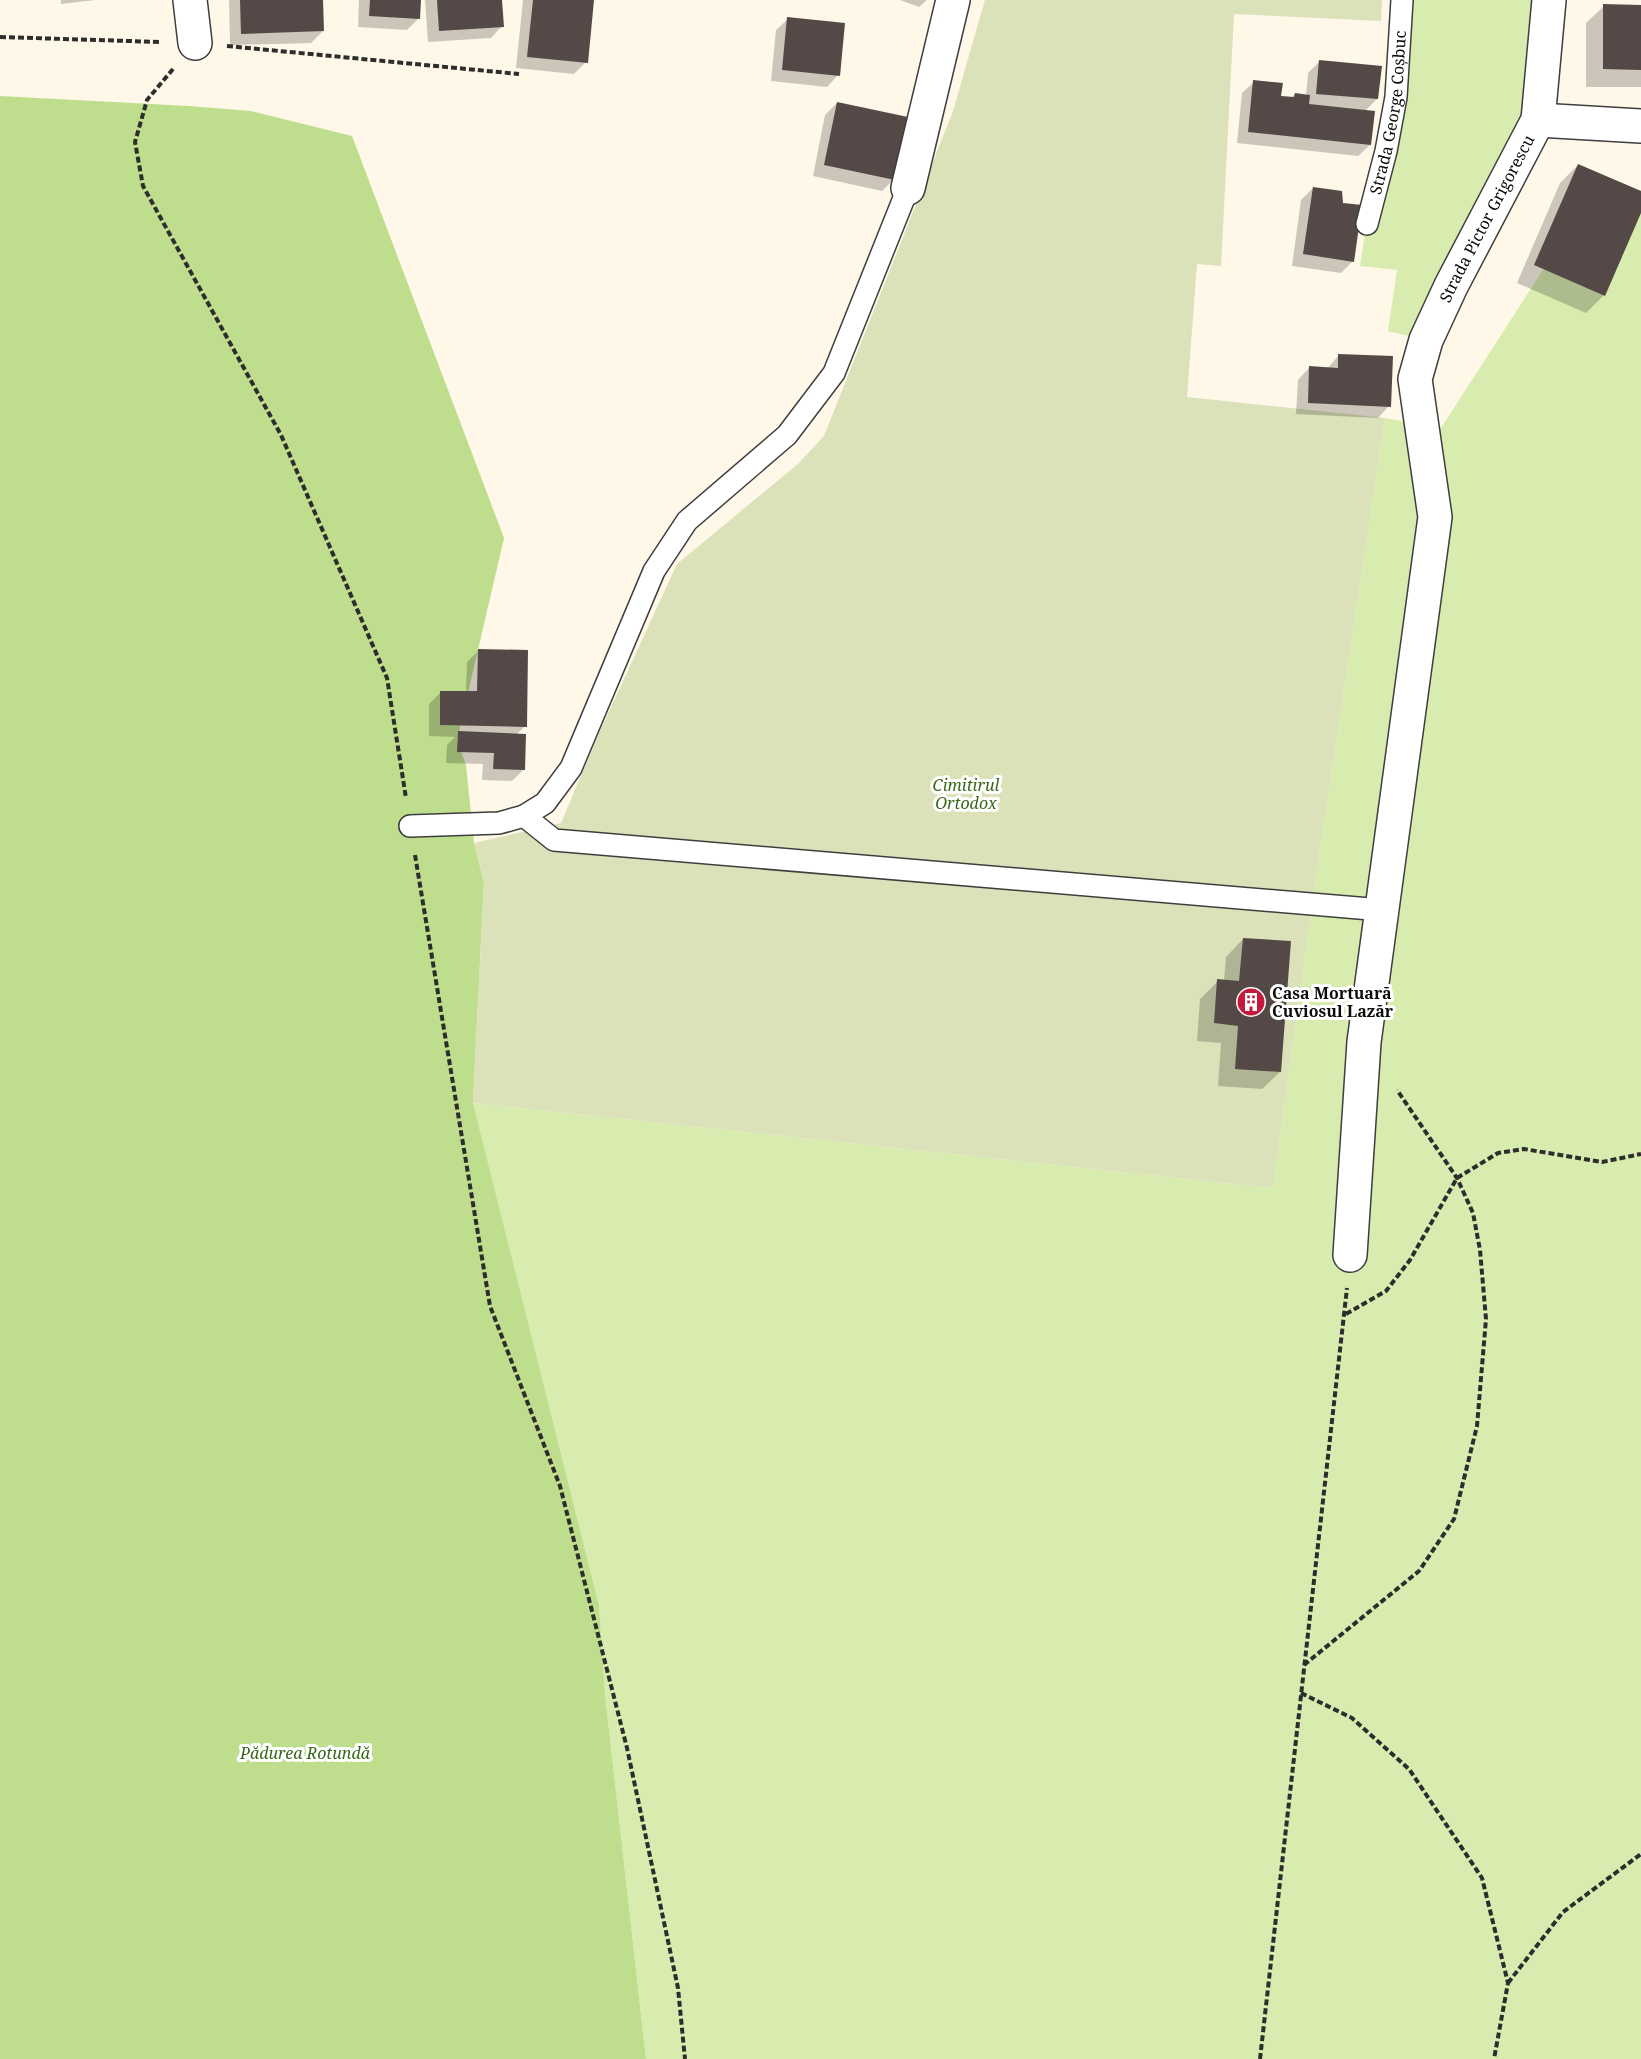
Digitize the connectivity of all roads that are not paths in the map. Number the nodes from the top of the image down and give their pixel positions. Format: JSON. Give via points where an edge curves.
{"nodes":[{"id":1,"x":190,"y":0,"type":"edge"},
{"id":2,"x":953,"y":0,"type":"edge"},
{"id":3,"x":1402,"y":0,"type":"edge"},
{"id":4,"x":1549,"y":0,"type":"edge"},
{"id":5,"x":195,"y":43,"type":"road end"},
{"id":6,"x":1538,"y":120,"type":"junction"},
{"id":7,"x":1641,"y":126,"type":"edge"},
{"id":8,"x":908,"y":188,"type":"joint"},
{"id":9,"x":1367,"y":224,"type":"dead end"},
{"id":10,"x":524,"y":816,"type":"junction"},
{"id":11,"x":410,"y":826,"type":"road end"},
{"id":12,"x":1382,"y":910,"type":"junction"},
{"id":13,"x":1350,"y":1256,"type":"road end"}],
"edges":[{"from":1,"to":5,"type":"street"},
{"from":2,"to":8,"type":"street"},
{"from":3,"to":9,"type":"lane","name":"Strada George Coșbuc","via":[[1396,97]]},
{"from":4,"to":6,"type":"street","name":"Strada Pictor Grigorescu"},
{"from":6,"to":7,"type":"street"},
{"from":6,"to":12,"type":"street","name":"Strada Pictor Grigorescu","via":[[1451,286],[1426,340],[1415,379],[1435,518]]},
{"from":8,"to":10,"type":"lane","via":[[834,373],[787,435],[687,521],[654,571],[571,768],[545,803]]},
{"from":10,"to":11,"type":"lane","via":[[499,823]]},
{"from":10,"to":12,"type":"lane","via":[[554,840]]},
{"from":12,"to":13,"type":"street","name":"Strada Pictor Grigorescu","via":[[1364,1042]]}]}
